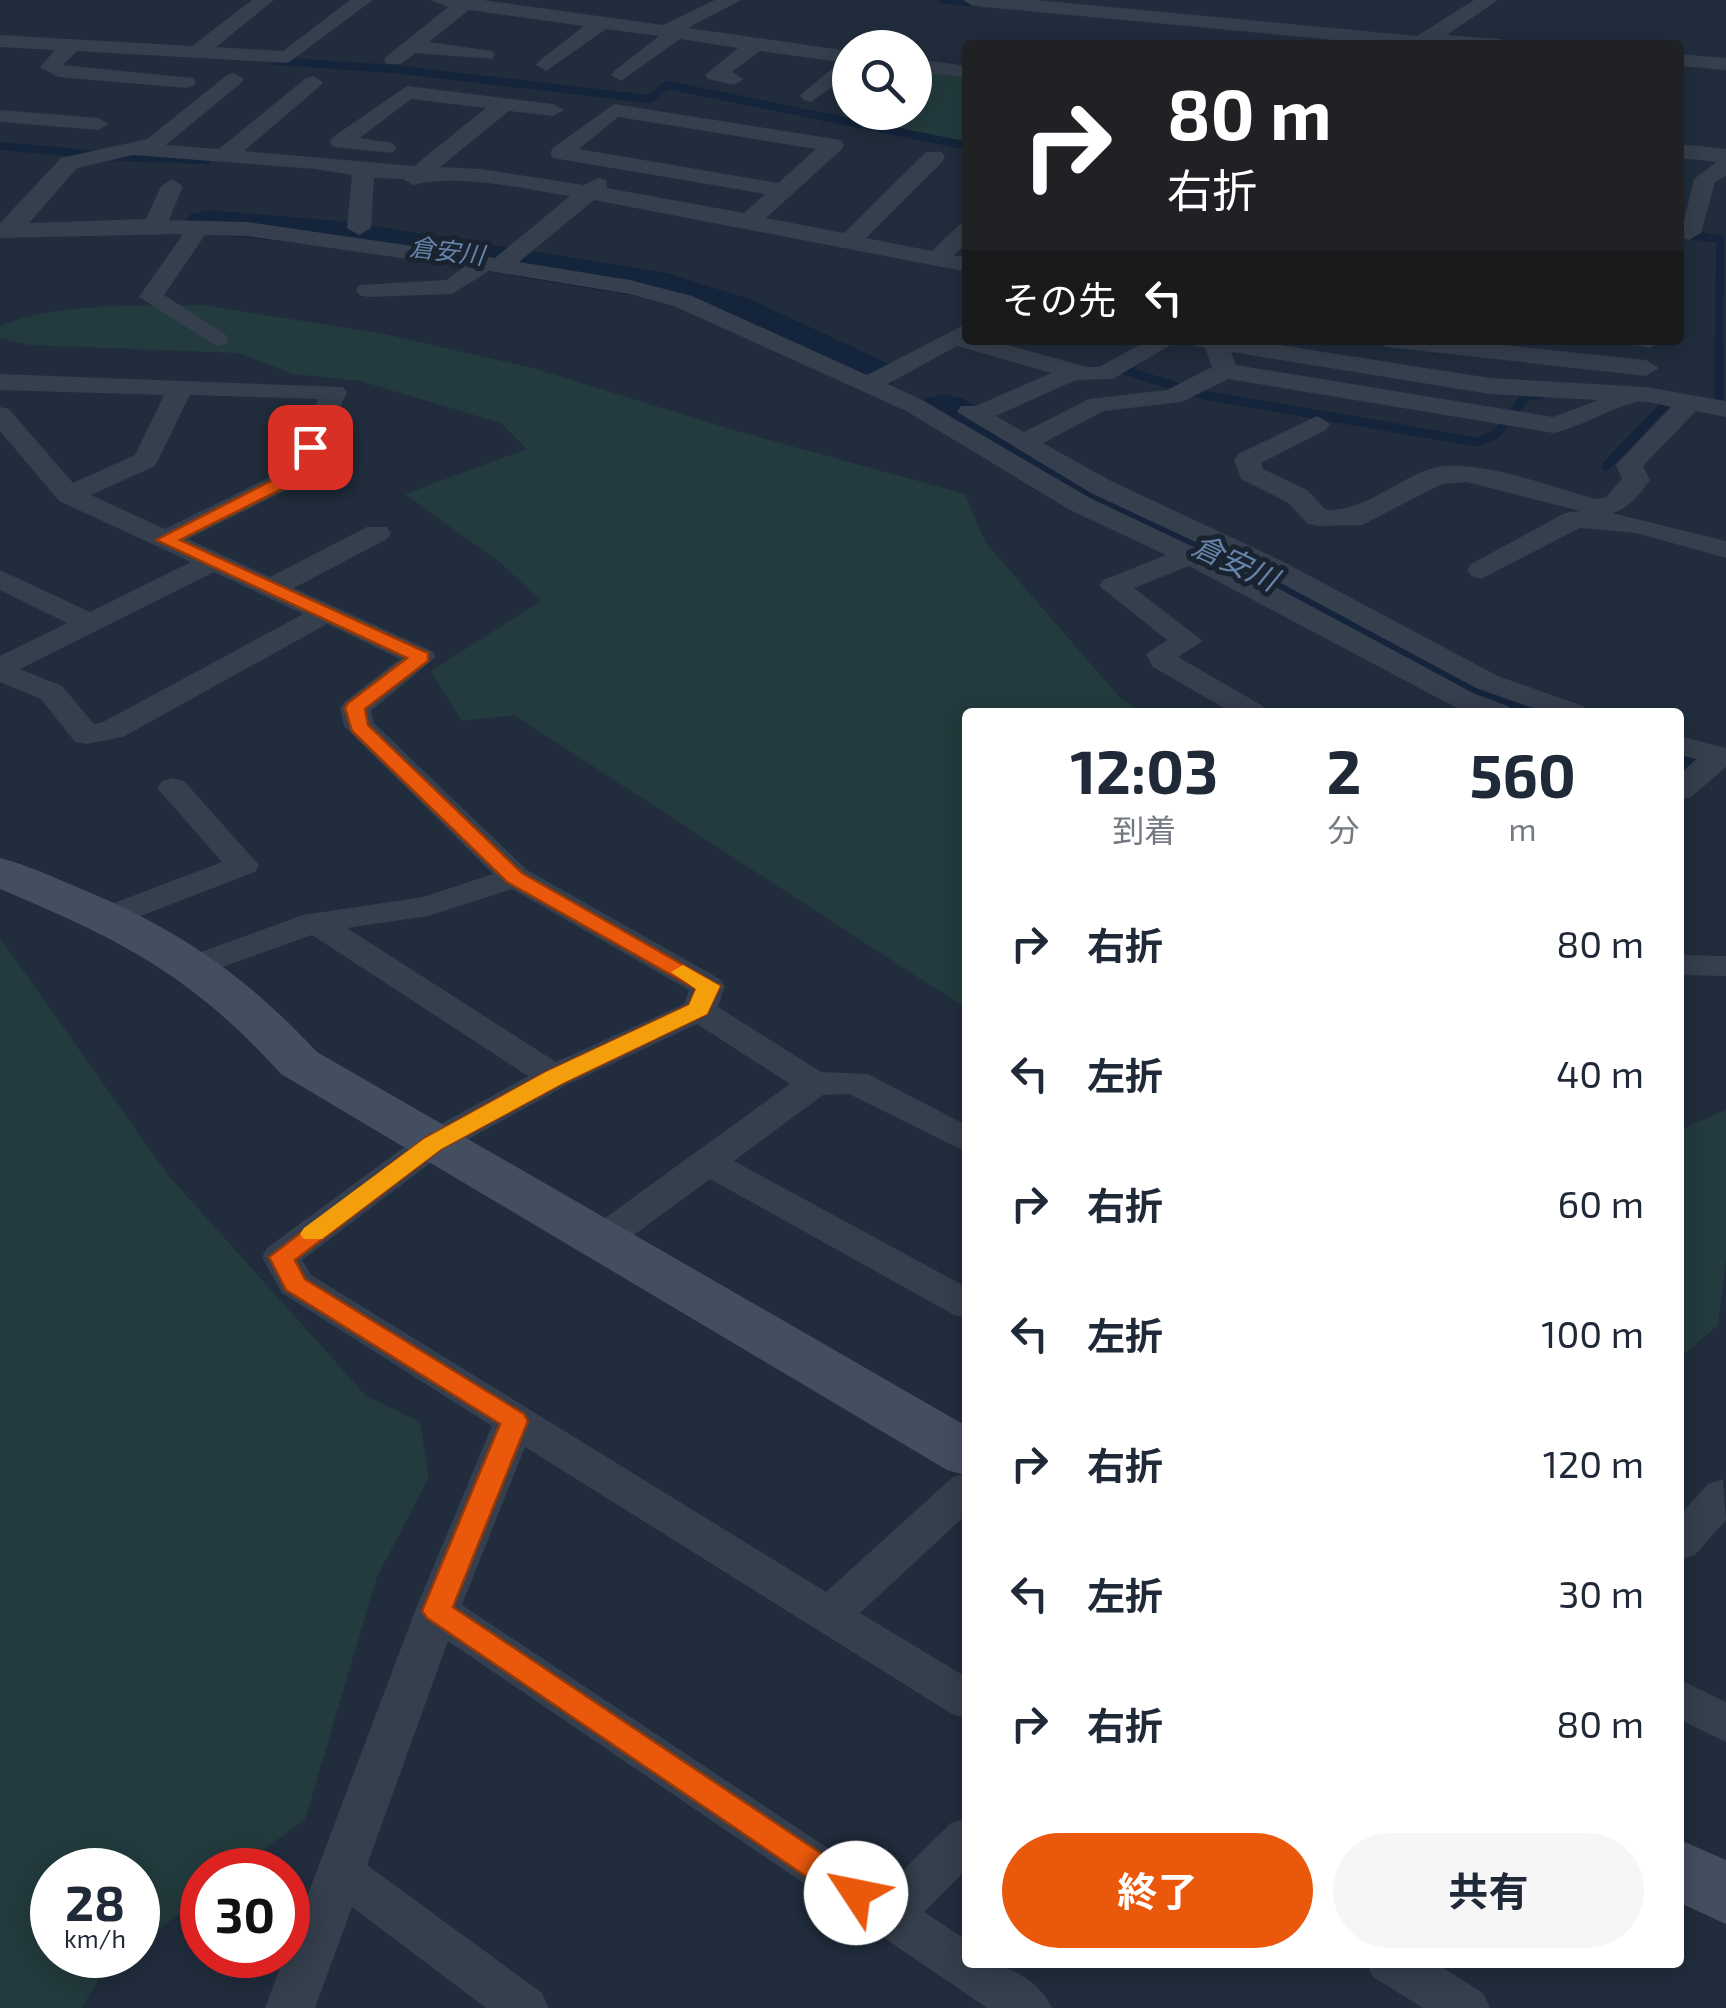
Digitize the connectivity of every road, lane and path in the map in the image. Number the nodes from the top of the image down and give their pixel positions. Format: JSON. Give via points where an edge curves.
{"nodes":[{"id":1,"x":264,"y":0,"type":"edge"},
{"id":2,"x":363,"y":0,"type":"edge"},
{"id":3,"x":440,"y":0,"type":"edge"},
{"id":4,"x":731,"y":0,"type":"edge"},
{"id":5,"x":974,"y":0,"type":"edge"},
{"id":6,"x":1488,"y":0,"type":"edge"},
{"id":7,"x":466,"y":3,"type":"junction"},
{"id":8,"x":601,"y":23,"type":"junction"},
{"id":9,"x":671,"y":32,"type":"junction"},
{"id":10,"x":0,"y":40,"type":"edge"},
{"id":11,"x":1396,"y":40,"type":"edge"},
{"id":12,"x":1420,"y":40,"type":"edge"},
{"id":13,"x":756,"y":44,"type":"junction"},
{"id":14,"x":70,"y":47,"type":"junction"},
{"id":15,"x":197,"y":52,"type":"junction"},
{"id":16,"x":484,"y":55,"type":"dead end"},
{"id":17,"x":832,"y":57,"type":"edge"},
{"id":18,"x":1684,"y":60,"type":"edge"},
{"id":19,"x":546,"y":64,"type":"dead end"},
{"id":20,"x":1726,"y":64,"type":"edge"},
{"id":21,"x":932,"y":67,"type":"edge"},
{"id":22,"x":962,"y":71,"type":"edge"},
{"id":23,"x":620,"y":75,"type":"dead end"},
{"id":24,"x":832,"y":77,"type":"edge"},
{"id":25,"x":234,"y":79,"type":"dead end"},
{"id":26,"x":734,"y":79,"type":"dead end"},
{"id":27,"x":186,"y":82,"type":"dead end"},
{"id":28,"x":313,"y":82,"type":"dead end"},
{"id":29,"x":812,"y":96,"type":"dead end"},
{"id":30,"x":504,"y":104,"type":"junction"},
{"id":31,"x":553,"y":110,"type":"dead end"},
{"id":32,"x":0,"y":116,"type":"edge"},
{"id":33,"x":98,"y":124,"type":"dead end"},
{"id":34,"x":139,"y":150,"type":"junction"},
{"id":35,"x":1684,"y":152,"type":"edge"},
{"id":36,"x":224,"y":156,"type":"junction"},
{"id":37,"x":934,"y":157,"type":"dead end"},
{"id":38,"x":1725,"y":157,"type":"edge"},
{"id":39,"x":433,"y":163,"type":"junction"},
{"id":40,"x":622,"y":165,"type":"junction"},
{"id":41,"x":364,"y":170,"type":"junction"},
{"id":42,"x":172,"y":186,"type":"dead end"},
{"id":43,"x":780,"y":190,"type":"junction"},
{"id":44,"x":591,"y":191,"type":"junction"},
{"id":45,"x":1699,"y":196,"type":"junction"},
{"id":46,"x":1726,"y":198,"type":"edge"},
{"id":47,"x":473,"y":199,"type":"dead end"},
{"id":48,"x":527,"y":207,"type":"dead end"},
{"id":49,"x":563,"y":212,"type":"junction"},
{"id":50,"x":157,"y":221,"type":"junction"},
{"id":51,"x":749,"y":221,"type":"junction"},
{"id":52,"x":628,"y":222,"type":"dead end"},
{"id":53,"x":7,"y":224,"type":"edge"},
{"id":54,"x":199,"y":227,"type":"junction"},
{"id":55,"x":359,"y":228,"type":"junction"},
{"id":56,"x":1689,"y":233,"type":"dead end"},
{"id":57,"x":962,"y":235,"type":"edge"},
{"id":58,"x":847,"y":244,"type":"junction"},
{"id":59,"x":940,"y":256,"type":"junction"},
{"id":60,"x":504,"y":259,"type":"junction"},
{"id":61,"x":962,"y":263,"type":"edge"},
{"id":62,"x":368,"y":290,"type":"dead end"},
{"id":63,"x":962,"y":334,"type":"edge"},
{"id":64,"x":216,"y":339,"type":"dead end"},
{"id":65,"x":996,"y":345,"type":"edge"},
{"id":66,"x":1158,"y":345,"type":"edge"},
{"id":67,"x":1211,"y":345,"type":"edge"},
{"id":68,"x":1234,"y":345,"type":"edge"},
{"id":69,"x":1432,"y":345,"type":"edge"},
{"id":70,"x":1648,"y":345,"type":"edge"},
{"id":71,"x":1646,"y":368,"type":"junction"},
{"id":72,"x":1076,"y":371,"type":"junction"},
{"id":73,"x":1226,"y":372,"type":"junction"},
{"id":74,"x":884,"y":376,"type":"junction"},
{"id":75,"x":0,"y":382,"type":"edge"},
{"id":76,"x":181,"y":387,"type":"junction"},
{"id":77,"x":1631,"y":396,"type":"junction"},
{"id":78,"x":934,"y":405,"type":"junction"},
{"id":79,"x":1684,"y":408,"type":"dead end"},
{"id":80,"x":1726,"y":409,"type":"edge"},
{"id":81,"x":0,"y":415,"type":"edge"},
{"id":82,"x":976,"y":415,"type":"junction"},
{"id":83,"x":1316,"y":424,"type":"dead end"},
{"id":84,"x":1025,"y":442,"type":"junction"},
{"id":85,"x":69,"y":495,"type":"junction"},
{"id":86,"x":1599,"y":514,"type":"junction"},
{"id":87,"x":377,"y":533,"type":"dead end"},
{"id":88,"x":165,"y":540,"type":"junction"},
{"id":89,"x":1726,"y":550,"type":"edge"},
{"id":90,"x":1190,"y":556,"type":"junction"},
{"id":91,"x":213,"y":562,"type":"junction"},
{"id":92,"x":1480,"y":570,"type":"dead end"},
{"id":93,"x":0,"y":579,"type":"edge"},
{"id":94,"x":269,"y":589,"type":"junction"},
{"id":95,"x":324,"y":614,"type":"junction"},
{"id":96,"x":88,"y":622,"type":"junction"},
{"id":97,"x":0,"y":670,"type":"edge"},
{"id":98,"x":1245,"y":708,"type":"edge"},
{"id":99,"x":1486,"y":708,"type":"edge"},
{"id":100,"x":1561,"y":708,"type":"edge"},
{"id":101,"x":1684,"y":750,"type":"edge"},
{"id":102,"x":1704,"y":773,"type":"edge"},
{"id":103,"x":173,"y":788,"type":"dead end"},
{"id":104,"x":0,"y":872,"type":"edge"},
{"id":105,"x":515,"y":878,"type":"junction"},
{"id":106,"x":106,"y":918,"type":"junction"},
{"id":107,"x":314,"y":922,"type":"junction"},
{"id":108,"x":1684,"y":965,"type":"edge"},
{"id":109,"x":194,"y":966,"type":"junction"},
{"id":110,"x":1726,"y":966,"type":"edge"},
{"id":111,"x":699,"y":1010,"type":"junction"},
{"id":112,"x":554,"y":1078,"type":"junction"},
{"id":113,"x":814,"y":1084,"type":"junction"},
{"id":114,"x":962,"y":1137,"type":"edge"},
{"id":115,"x":432,"y":1144,"type":"junction"},
{"id":116,"x":708,"y":1162,"type":"junction"},
{"id":117,"x":601,"y":1240,"type":"junction"},
{"id":118,"x":962,"y":1303,"type":"edge"},
{"id":119,"x":515,"y":1421,"type":"junction"},
{"id":120,"x":962,"y":1451,"type":"edge"},
{"id":121,"x":962,"y":1493,"type":"edge"},
{"id":122,"x":1726,"y":1496,"type":"edge"},
{"id":123,"x":1684,"y":1539,"type":"edge"},
{"id":124,"x":437,"y":1611,"type":"junction"},
{"id":125,"x":829,"y":1615,"type":"junction"},
{"id":126,"x":962,"y":1696,"type":"edge"},
{"id":127,"x":1684,"y":1700,"type":"edge"},
{"id":128,"x":1726,"y":1724,"type":"edge"},
{"id":129,"x":962,"y":1842,"type":"edge"},
{"id":130,"x":1684,"y":1870,"type":"edge"},
{"id":131,"x":339,"y":1871,"type":"junction"},
{"id":132,"x":1726,"y":1895,"type":"edge"},
{"id":133,"x":888,"y":1915,"type":"junction"},
{"id":134,"x":962,"y":1964,"type":"edge"},
{"id":135,"x":968,"y":1968,"type":"edge"},
{"id":136,"x":1401,"y":1968,"type":"edge"},
{"id":137,"x":290,"y":2008,"type":"edge"},
{"id":138,"x":524,"y":2008,"type":"edge"},
{"id":139,"x":1028,"y":2008,"type":"edge"},
{"id":140,"x":1465,"y":2008,"type":"edge"}],
"edges":[{"from":1,"to":15,"type":"street"},
{"from":2,"to":15,"type":"street","via":[[288,57]]},
{"from":3,"to":7,"type":"street"},
{"from":4,"to":9,"type":"street"},
{"from":5,"to":11,"type":"street"},
{"from":6,"to":12,"type":"street"},
{"from":7,"to":8,"type":"street"},
{"from":7,"to":16,"type":"street","via":[[403,53]]},
{"from":8,"to":9,"type":"street"},
{"from":8,"to":19,"type":"street"},
{"from":9,"to":13,"type":"street"},
{"from":9,"to":23,"type":"street"},
{"from":10,"to":14,"type":"street"},
{"from":13,"to":17,"type":"street"},
{"from":13,"to":26,"type":"street","via":[[715,76]]},
{"from":14,"to":15,"type":"street"},
{"from":14,"to":27,"type":"street","via":[[50,67]]},
{"from":18,"to":20,"type":"street"},
{"from":21,"to":22,"type":"street"},
{"from":24,"to":29,"type":"street"},
{"from":25,"to":34,"type":"street"},
{"from":28,"to":36,"type":"street"},
{"from":30,"to":31,"type":"street"},
{"from":30,"to":39,"type":"street"},
{"from":30,"to":39,"type":"street","via":[[407,92],[341,142]]},
{"from":32,"to":33,"type":"street"},
{"from":34,"to":36,"type":"street"},
{"from":34,"to":53,"type":"street","via":[[69,163]]},
{"from":35,"to":38,"type":"street"},
{"from":36,"to":41,"type":"street"},
{"from":37,"to":58,"type":"street"},
{"from":38,"to":45,"type":"street"},
{"from":39,"to":41,"type":"street"},
{"from":39,"to":44,"type":"street"},
{"from":39,"to":47,"type":"street","via":[[401,188]]},
{"from":40,"to":43,"type":"street"},
{"from":40,"to":43,"type":"street","via":[[561,154],[614,110],[832,145]]},
{"from":40,"to":44,"type":"street"},
{"from":41,"to":55,"type":"street"},
{"from":42,"to":50,"type":"street"},
{"from":43,"to":51,"type":"street"},
{"from":44,"to":49,"type":"street"},
{"from":44,"to":51,"type":"street"},
{"from":45,"to":46,"type":"street"},
{"from":45,"to":56,"type":"street"},
{"from":48,"to":49,"type":"street"},
{"from":49,"to":52,"type":"street"},
{"from":49,"to":60,"type":"street"},
{"from":50,"to":53,"type":"street"},
{"from":50,"to":54,"type":"street"},
{"from":50,"to":55,"type":"street"},
{"from":51,"to":58,"type":"street"},
{"from":54,"to":60,"type":"street"},
{"from":54,"to":64,"type":"street","via":[[151,297]]},
{"from":55,"to":60,"type":"street"},
{"from":57,"to":59,"type":"street"},
{"from":58,"to":59,"type":"street"},
{"from":59,"to":61,"type":"street"},
{"from":60,"to":62,"type":"street","via":[[452,287]]},
{"from":60,"to":74,"type":"street","via":[[684,301]]},
{"from":63,"to":74,"type":"street"},
{"from":65,"to":72,"type":"street"},
{"from":66,"to":72,"type":"street","via":[[1104,374]]},
{"from":67,"to":73,"type":"street"},
{"from":68,"to":77,"type":"street","via":[[1490,386]]},
{"from":69,"to":71,"type":"street"},
{"from":70,"to":71,"type":"street"},
{"from":71,"to":77,"type":"street"},
{"from":72,"to":82,"type":"street"},
{"from":73,"to":77,"type":"street","via":[[1553,425],[1581,421],[1595,408]]},
{"from":73,"to":84,"type":"street","via":[[1174,397],[1098,404]]},
{"from":74,"to":78,"type":"street"},
{"from":75,"to":76,"type":"street"},
{"from":76,"to":85,"type":"street","via":[[146,460]]},
{"from":76,"to":88,"type":"street","via":[[334,392],[298,474]]},
{"from":77,"to":80,"type":"street"},
{"from":78,"to":82,"type":"street"},
{"from":78,"to":90,"type":"street","via":[[1080,504]]},
{"from":79,"to":86,"type":"street","via":[[1629,464],[1636,480]]},
{"from":81,"to":85,"type":"street"},
{"from":82,"to":84,"type":"street"},
{"from":83,"to":86,"type":"street","via":[[1247,460],[1251,473],[1297,496],[1318,518],[1352,519],[1436,476],[1467,474]]},
{"from":84,"to":100,"type":"street","via":[[1487,682]]},
{"from":85,"to":88,"type":"street"},
{"from":86,"to":89,"type":"street"},
{"from":86,"to":92,"type":"street","via":[[1575,519]]},
{"from":87,"to":94,"type":"street"},
{"from":88,"to":91,"type":"street"},
{"from":90,"to":98,"type":"street","via":[[1113,586],[1188,641],[1161,654],[1164,661]]},
{"from":90,"to":99,"type":"street"},
{"from":91,"to":94,"type":"street"},
{"from":91,"to":96,"type":"street"},
{"from":93,"to":96,"type":"street"},
{"from":94,"to":95,"type":"street"},
{"from":95,"to":97,"type":"street","via":[[112,730],[86,735],[47,686]]},
{"from":95,"to":105,"type":"street","via":[[421,657],[355,708],[359,726]]},
{"from":96,"to":97,"type":"street"},
{"from":101,"to":102,"type":"street"},
{"from":103,"to":106,"type":"street","via":[[243,865]]},
{"from":104,"to":106,"type":"street"},
{"from":105,"to":107,"type":"street","via":[[428,906]]},
{"from":105,"to":111,"type":"street","via":[[708,986]]},
{"from":106,"to":109,"type":"street"},
{"from":107,"to":109,"type":"street"},
{"from":107,"to":112,"type":"street"},
{"from":108,"to":110,"type":"street"},
{"from":109,"to":115,"type":"street","via":[[252,1012],[298,1063]]},
{"from":111,"to":112,"type":"street"},
{"from":111,"to":113,"type":"street"},
{"from":112,"to":115,"type":"street"},
{"from":113,"to":114,"type":"street","via":[[855,1082]]},
{"from":113,"to":116,"type":"street"},
{"from":115,"to":117,"type":"street"},
{"from":115,"to":119,"type":"street","via":[[281,1257],[296,1284]]},
{"from":116,"to":117,"type":"street"},
{"from":116,"to":118,"type":"street"},
{"from":117,"to":120,"type":"street"},
{"from":119,"to":124,"type":"street"},
{"from":119,"to":125,"type":"street"},
{"from":121,"to":125,"type":"street"},
{"from":122,"to":123,"type":"street"},
{"from":124,"to":131,"type":"street"},
{"from":124,"to":133,"type":"street"},
{"from":125,"to":126,"type":"street"},
{"from":127,"to":128,"type":"street"},
{"from":129,"to":133,"type":"street"},
{"from":130,"to":132,"type":"street"},
{"from":131,"to":137,"type":"street"},
{"from":131,"to":138,"type":"street"},
{"from":133,"to":134,"type":"street"},
{"from":135,"to":139,"type":"street"},
{"from":136,"to":140,"type":"street"}]}
